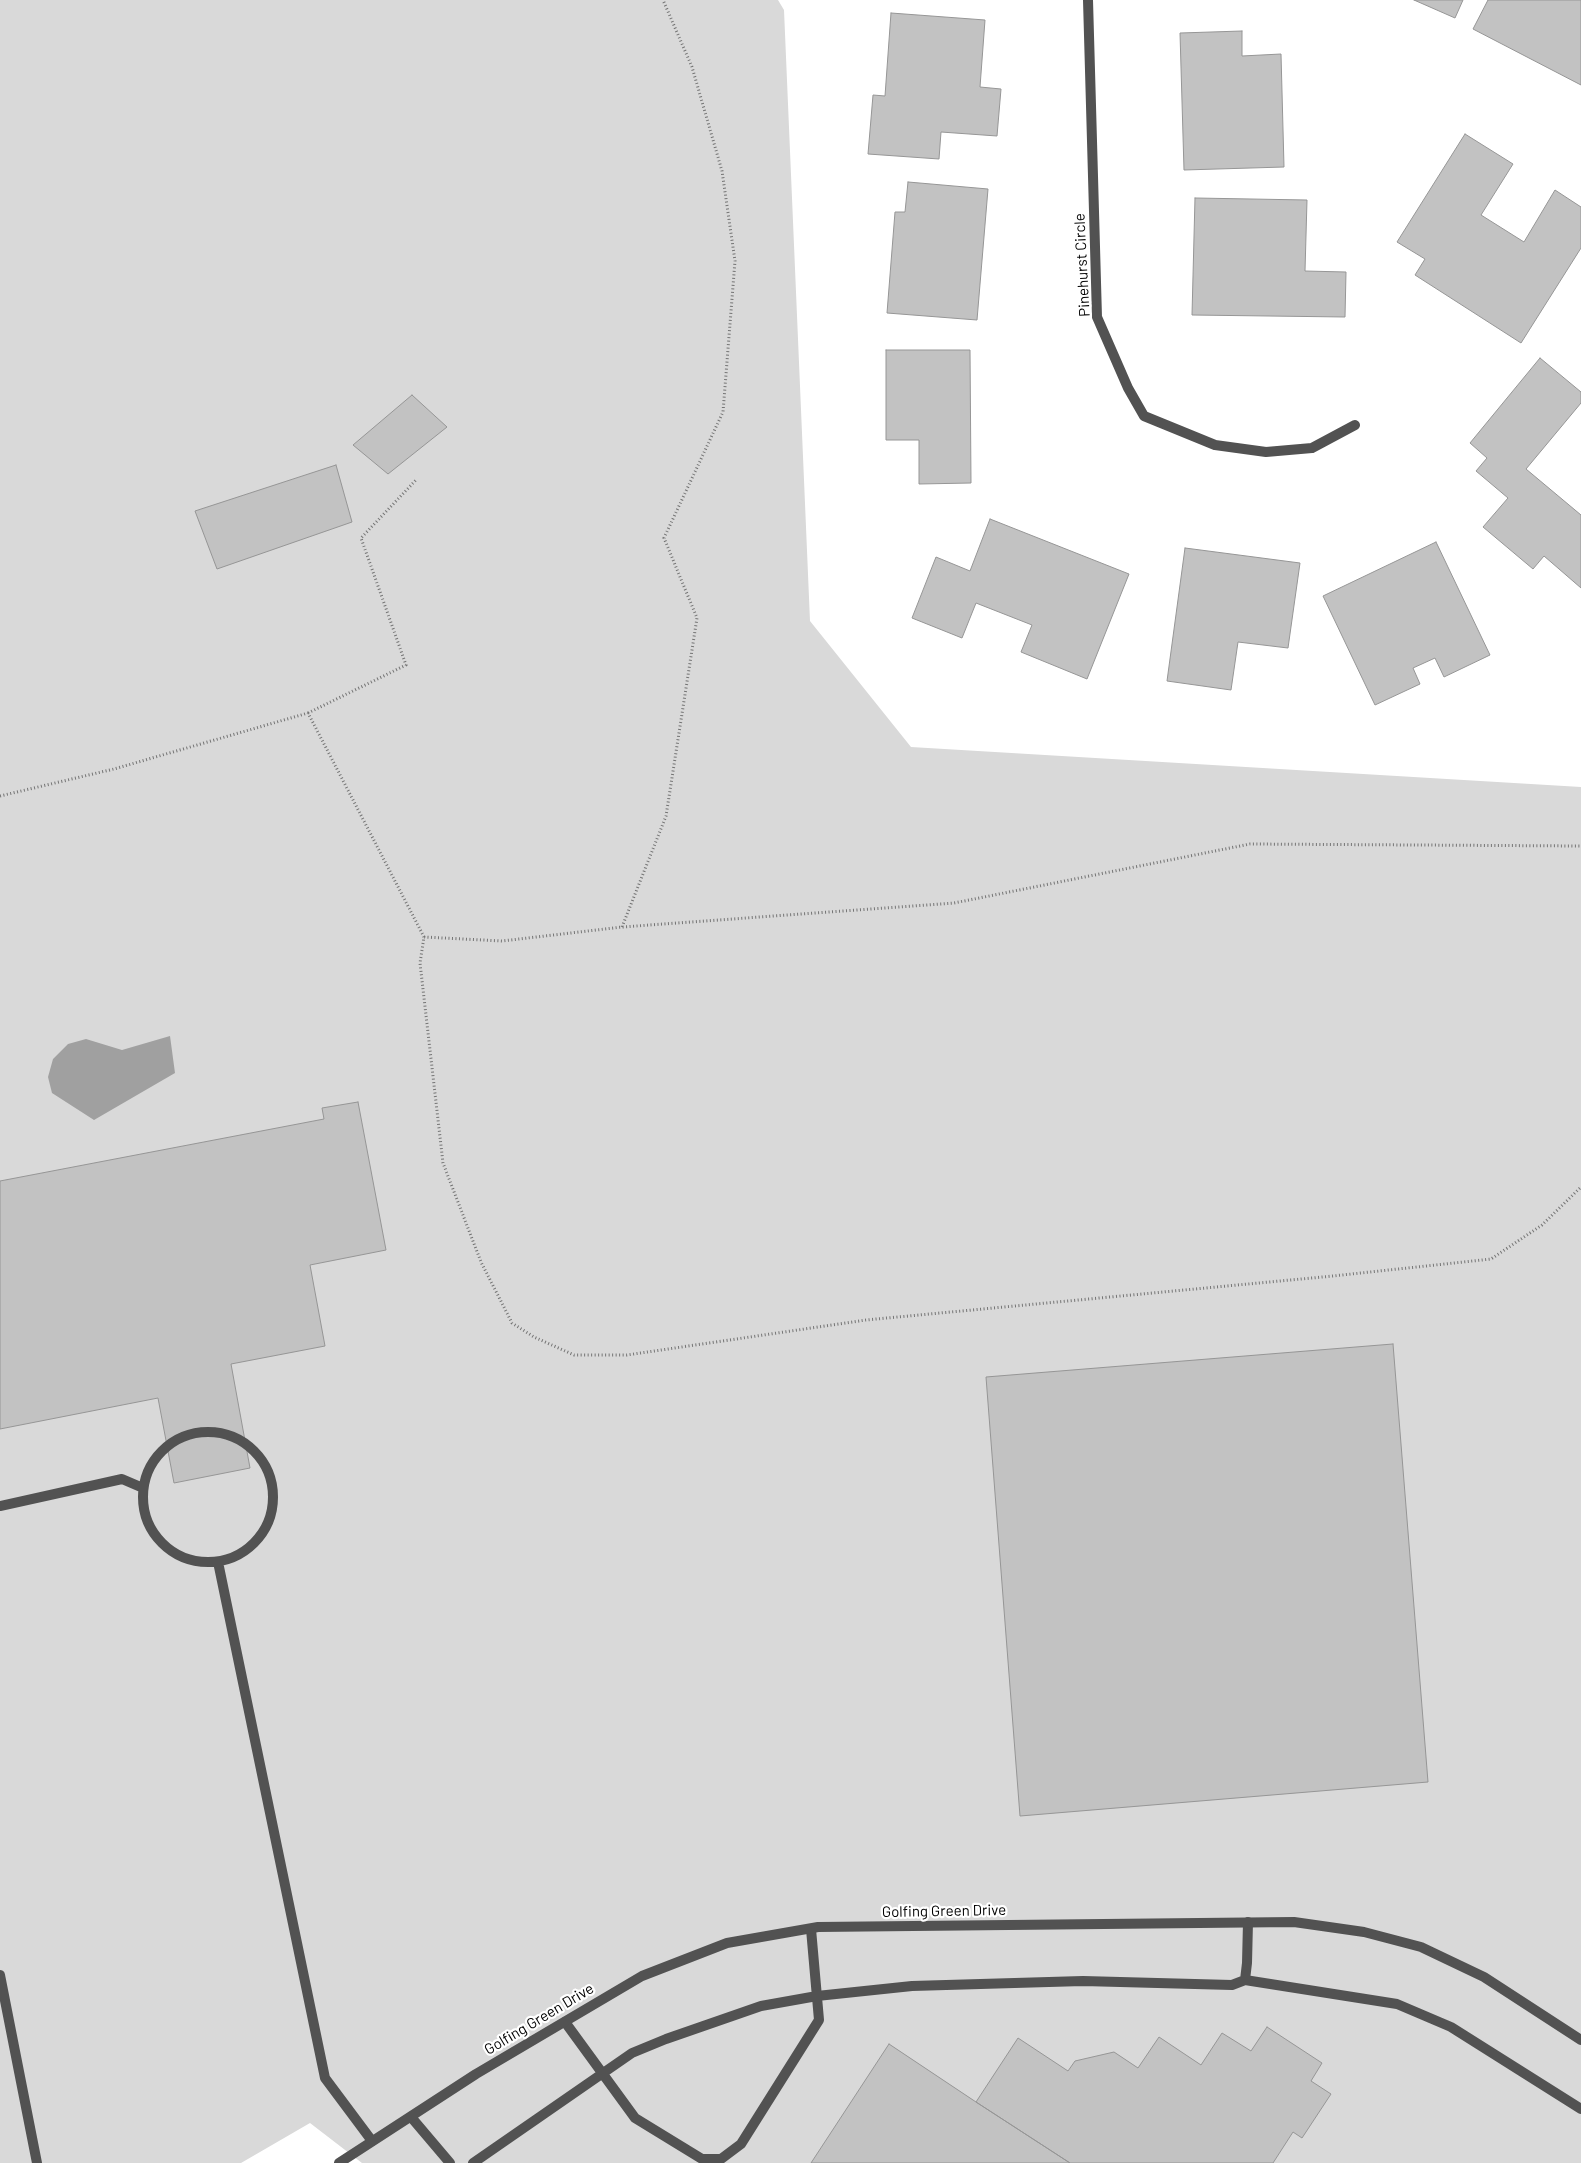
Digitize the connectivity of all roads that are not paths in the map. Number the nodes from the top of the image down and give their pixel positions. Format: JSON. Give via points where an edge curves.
{"nodes":[{"id":1,"x":1088,"y":0,"type":"edge"},
{"id":2,"x":1355,"y":425,"type":"dead end"},
{"id":3,"x":143,"y":1488,"type":"junction"},
{"id":4,"x":0,"y":1506,"type":"edge"},
{"id":5,"x":218,"y":1562,"type":"junction"},
{"id":6,"x":1248,"y":1922,"type":"junction"},
{"id":7,"x":811,"y":1929,"type":"junction"},
{"id":8,"x":0,"y":1975,"type":"edge"},
{"id":9,"x":1245,"y":1980,"type":"junction"},
{"id":10,"x":817,"y":1996,"type":"junction"},
{"id":11,"x":565,"y":2022,"type":"junction"},
{"id":12,"x":1581,"y":2040,"type":"edge"},
{"id":13,"x":602,"y":2074,"type":"junction"},
{"id":14,"x":1581,"y":2108,"type":"edge"},
{"id":15,"x":410,"y":2117,"type":"junction"},
{"id":16,"x":372,"y":2141,"type":"junction"},
{"id":17,"x":37,"y":2163,"type":"edge"},
{"id":18,"x":339,"y":2163,"type":"edge"},
{"id":19,"x":450,"y":2163,"type":"edge"},
{"id":20,"x":474,"y":2163,"type":"edge"}],
"edges":[{"from":1,"to":2,"type":"street","name":"Pinehurst Circle","via":[[1097,317],[1144,416],[1214,445],[1266,452],[1312,448]]},
{"from":3,"to":4,"type":"street","via":[[122,1479]]},
{"from":3,"to":5,"type":"street","via":[[144,1508],[150,1527],[162,1543],[178,1556],[198,1562]]},
{"from":3,"to":5,"type":"street","via":[[149,1468],[161,1452],[179,1438],[201,1431],[223,1432],[244,1441],[261,1457],[271,1477],[274,1499],[269,1522],[258,1541],[239,1555]]},
{"from":5,"to":16,"type":"street","via":[[325,2078]]},
{"from":6,"to":7,"type":"street","name":"Golfing Green Drive"},
{"from":6,"to":9,"type":"street"},
{"from":6,"to":12,"type":"street","name":"Golfing Green Drive","via":[[1294,1922],[1364,1932],[1421,1947],[1484,1977]]},
{"from":7,"to":10,"type":"street"},
{"from":7,"to":11,"type":"street","name":"Golfing Green Drive","via":[[728,1943],[642,1976]]},
{"from":8,"to":17,"type":"street"},
{"from":9,"to":10,"type":"street","via":[[1232,1985],[1084,1981],[912,1986]]},
{"from":9,"to":14,"type":"street","via":[[1397,2004],[1451,2027]]},
{"from":10,"to":13,"type":"street","via":[[761,2006],[666,2039],[632,2053]]},
{"from":10,"to":13,"type":"street","via":[[819,2020],[742,2144],[721,2159],[702,2160],[635,2118]]},
{"from":11,"to":13,"type":"street"},
{"from":11,"to":15,"type":"street","name":"Golfing Green Drive"},
{"from":13,"to":20,"type":"street"},
{"from":15,"to":16,"type":"street","name":"Golfing Green Drive"},
{"from":15,"to":19,"type":"street"},
{"from":16,"to":18,"type":"street","name":"Golfing Green Drive"}]}
